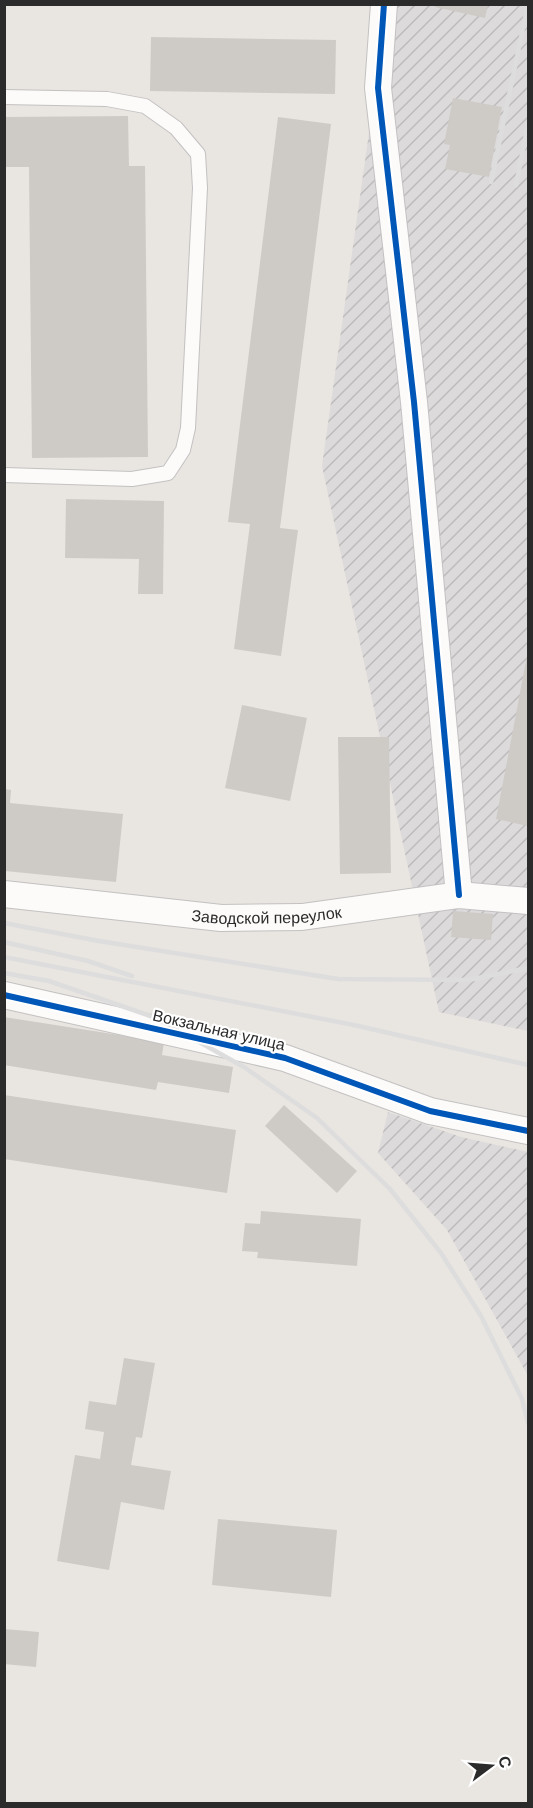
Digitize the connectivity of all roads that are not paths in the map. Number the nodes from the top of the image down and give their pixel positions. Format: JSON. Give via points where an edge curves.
{"nodes":[{"id":1,"x":384,"y":4,"type":"edge"},
{"id":2,"x":4,"y":97,"type":"edge"},
{"id":3,"x":4,"y":475,"type":"edge"},
{"id":4,"x":4,"y":894,"type":"edge"},
{"id":5,"x":459,"y":895,"type":"junction"},
{"id":6,"x":528,"y":901,"type":"edge"},
{"id":7,"x":4,"y":995,"type":"edge"},
{"id":8,"x":528,"y":1131,"type":"edge"}],
"edges":[{"from":1,"to":5,"type":"street","via":[[378,88],[415,413]]},
{"from":2,"to":3,"type":"lane","via":[[107,99],[145,106],[176,128],[198,154],[200,188],[188,428],[183,450],[168,473],[132,479]]},
{"from":4,"to":5,"type":"street","name":"Заводской переулок","via":[[221,918],[302,917]]},
{"from":5,"to":6,"type":"street","name":"Заводской переулок"},
{"from":7,"to":8,"type":"street","name":"Вокзальная улица","via":[[285,1058],[430,1111]]}]}
